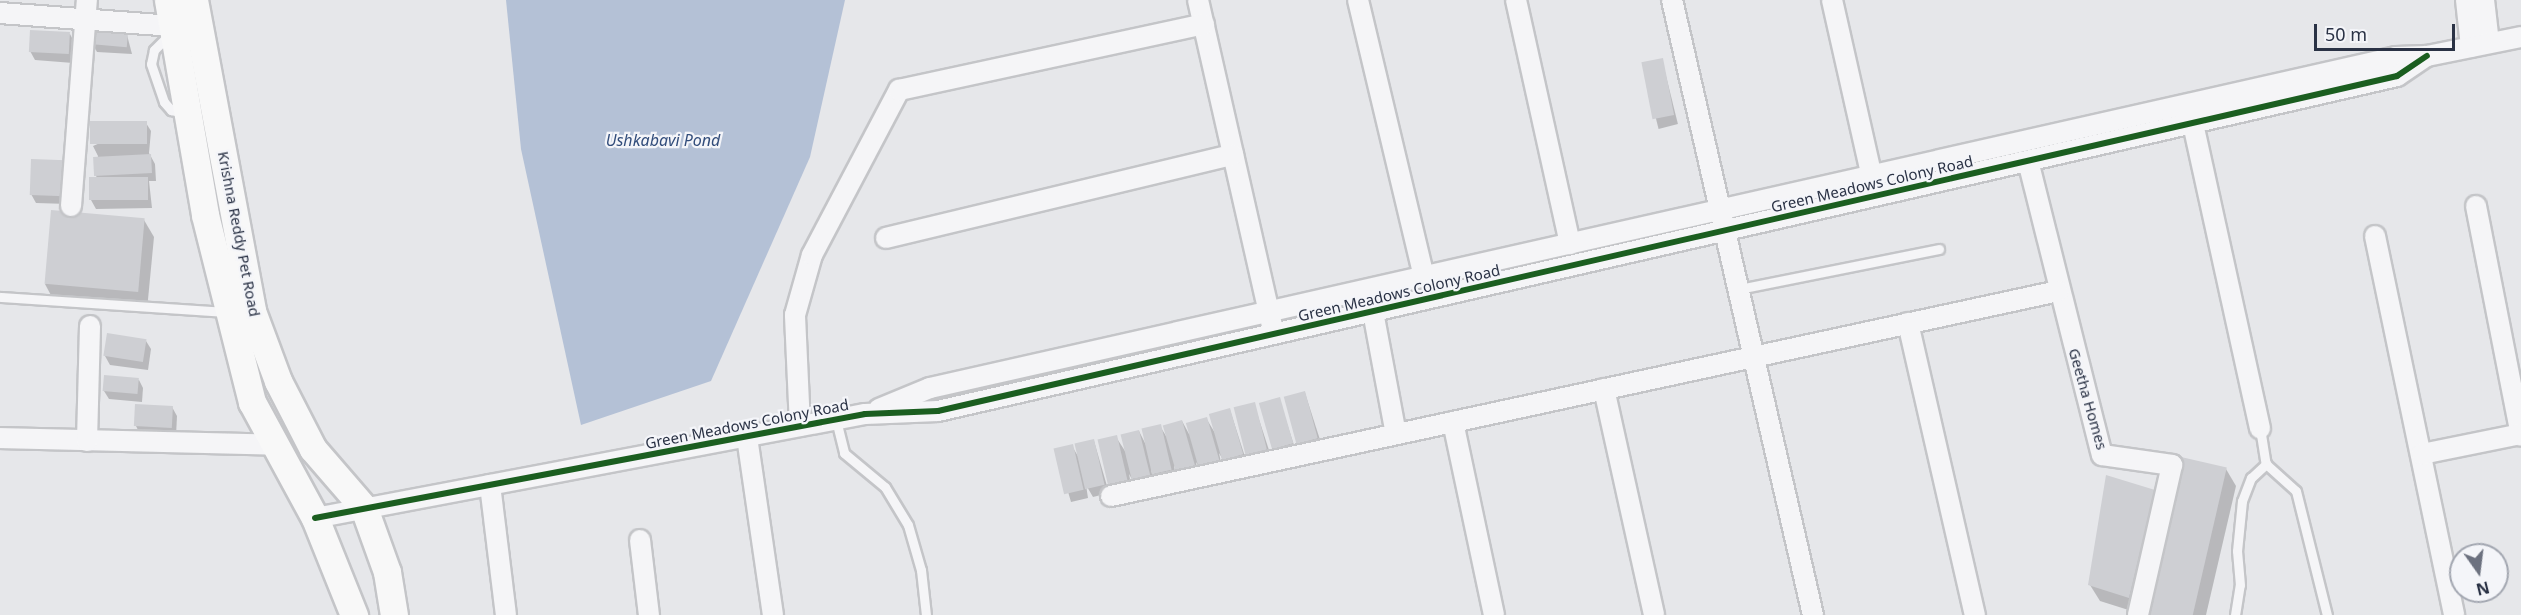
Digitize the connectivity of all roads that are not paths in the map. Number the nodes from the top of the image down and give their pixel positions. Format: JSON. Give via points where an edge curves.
{"nodes":[{"id":1,"x":194,"y":0,"type":"edge"},
{"id":2,"x":1198,"y":0,"type":"edge"},
{"id":3,"x":1358,"y":0,"type":"edge"},
{"id":4,"x":1516,"y":0,"type":"edge"},
{"id":5,"x":1672,"y":0,"type":"edge"},
{"id":6,"x":2466,"y":0,"type":"edge"},
{"id":7,"x":2484,"y":0,"type":"edge"},
{"id":8,"x":1836,"y":1,"type":"edge"},
{"id":9,"x":86,"y":9,"type":"edge"},
{"id":10,"x":0,"y":13,"type":"edge"},
{"id":11,"x":171,"y":19,"type":"edge"},
{"id":12,"x":1204,"y":24,"type":"junction"},
{"id":13,"x":2521,"y":37,"type":"edge"},
{"id":14,"x":2480,"y":45,"type":"junction"},
{"id":15,"x":2191,"y":114,"type":"junction"},
{"id":16,"x":1233,"y":155,"type":"junction"},
{"id":17,"x":2028,"y":161,"type":"junction"},
{"id":18,"x":1871,"y":176,"type":"junction"},
{"id":19,"x":1877,"y":196,"type":"junction"},
{"id":20,"x":71,"y":206,"type":"dead end"},
{"id":21,"x":2476,"y":207,"type":"dead end"},
{"id":22,"x":1720,"y":210,"type":"junction"},
{"id":23,"x":1725,"y":231,"type":"junction"},
{"id":24,"x":2375,"y":236,"type":"dead end"},
{"id":25,"x":886,"y":238,"type":"dead end"},
{"id":26,"x":1570,"y":244,"type":"junction"},
{"id":27,"x":1939,"y":249,"type":"dead end"},
{"id":28,"x":1424,"y":277,"type":"junction"},
{"id":29,"x":1368,"y":289,"type":"junction"},
{"id":30,"x":1738,"y":289,"type":"junction"},
{"id":31,"x":2058,"y":291,"type":"junction"},
{"id":32,"x":0,"y":297,"type":"edge"},
{"id":33,"x":231,"y":312,"type":"junction"},
{"id":34,"x":1269,"y":312,"type":"junction"},
{"id":35,"x":1373,"y":312,"type":"junction"},
{"id":36,"x":1908,"y":323,"type":"junction"},
{"id":37,"x":90,"y":326,"type":"dead end"},
{"id":38,"x":1274,"y":334,"type":"junction"},
{"id":39,"x":1754,"y":357,"type":"junction"},
{"id":40,"x":1604,"y":389,"type":"junction"},
{"id":41,"x":865,"y":414,"type":"junction"},
{"id":42,"x":836,"y":420,"type":"junction"},
{"id":43,"x":1452,"y":422,"type":"junction"},
{"id":44,"x":800,"y":426,"type":"junction"},
{"id":45,"x":2260,"y":428,"type":"joint"},
{"id":46,"x":1396,"y":434,"type":"junction"},
{"id":47,"x":2521,"y":435,"type":"edge"},
{"id":48,"x":747,"y":436,"type":"junction"},
{"id":49,"x":0,"y":438,"type":"edge"},
{"id":50,"x":87,"y":441,"type":"junction"},
{"id":51,"x":278,"y":445,"type":"junction"},
{"id":52,"x":2422,"y":454,"type":"junction"},
{"id":53,"x":2266,"y":464,"type":"junction"},
{"id":54,"x":490,"y":485,"type":"junction"},
{"id":55,"x":1111,"y":496,"type":"dead end"},
{"id":56,"x":364,"y":508,"type":"junction"},
{"id":57,"x":315,"y":518,"type":"junction"},
{"id":58,"x":640,"y":540,"type":"dead end"},
{"id":59,"x":394,"y":610,"type":"edge"},
{"id":60,"x":354,"y":614,"type":"edge"},
{"id":61,"x":506,"y":615,"type":"edge"},
{"id":62,"x":648,"y":615,"type":"edge"},
{"id":63,"x":772,"y":615,"type":"edge"},
{"id":64,"x":926,"y":615,"type":"edge"},
{"id":65,"x":1494,"y":615,"type":"edge"},
{"id":66,"x":1654,"y":615,"type":"edge"},
{"id":67,"x":1813,"y":615,"type":"edge"},
{"id":68,"x":1975,"y":615,"type":"edge"},
{"id":69,"x":2138,"y":615,"type":"edge"},
{"id":70,"x":2235,"y":615,"type":"edge"},
{"id":71,"x":2328,"y":615,"type":"edge"},
{"id":72,"x":2454,"y":615,"type":"edge"}],
"edges":[{"from":1,"to":56,"type":"main road","name":"Krishna Reddy Pet Road","via":[[252,311],[278,381],[314,449]]},
{"from":2,"to":12,"type":"street"},
{"from":3,"to":28,"type":"street"},
{"from":4,"to":26,"type":"street"},
{"from":5,"to":22,"type":"street"},
{"from":6,"to":14,"type":"street"},
{"from":7,"to":14,"type":"street"},
{"from":8,"to":18,"type":"street"},
{"from":9,"to":10,"type":"street"},
{"from":9,"to":11,"type":"street"},
{"from":9,"to":20,"type":"street"},
{"from":11,"to":33,"type":"main road","name":"Krishna Reddy Pet Road","via":[[206,215]]},
{"from":12,"to":16,"type":"street"},
{"from":12,"to":44,"type":"street","via":[[899,90],[812,255],[795,315]]},
{"from":13,"to":14,"type":"street","name":"Green Meadows Colony Road"},
{"from":14,"to":15,"type":"street","name":"Green Meadows Colony Road","via":[[2427,56],[2396,57]]},
{"from":15,"to":17,"type":"street","name":"Green Meadows Colony Road"},
{"from":15,"to":18,"type":"street","name":"Green Meadows Colony Road"},
{"from":15,"to":45,"type":"street"},
{"from":16,"to":25,"type":"street"},
{"from":16,"to":34,"type":"street"},
{"from":17,"to":19,"type":"street","name":"Green Meadows Colony Road"},
{"from":17,"to":31,"type":"street","name":"Geetha Homes"},
{"from":18,"to":19,"type":"street"},
{"from":18,"to":22,"type":"street","name":"Green Meadows Colony Road"},
{"from":19,"to":23,"type":"street","name":"Green Meadows Colony Road"},
{"from":21,"to":47,"type":"street"},
{"from":22,"to":23,"type":"street"},
{"from":22,"to":26,"type":"street","name":"Green Meadows Colony Road"},
{"from":23,"to":30,"type":"street"},
{"from":23,"to":35,"type":"street","name":"Green Meadows Colony Road"},
{"from":24,"to":52,"type":"street"},
{"from":26,"to":28,"type":"street","name":"Green Meadows Colony Road"},
{"from":27,"to":30,"type":"lane"},
{"from":28,"to":29,"type":"street","name":"Green Meadows Colony Road"},
{"from":29,"to":34,"type":"street","name":"Green Meadows Colony Road"},
{"from":29,"to":35,"type":"street"},
{"from":30,"to":39,"type":"street"},
{"from":31,"to":36,"type":"street"},
{"from":31,"to":69,"type":"street","name":"Geetha Homes","via":[[2102,455],[2172,465]]},
{"from":32,"to":33,"type":"lane"},
{"from":33,"to":51,"type":"main road","name":"Krishna Reddy Pet Road","via":[[252,402]]},
{"from":34,"to":38,"type":"street"},
{"from":34,"to":41,"type":"street","name":"Green Meadows Colony Road","via":[[930,388]]},
{"from":35,"to":38,"type":"street","name":"Green Meadows Colony Road"},
{"from":35,"to":46,"type":"street"},
{"from":36,"to":39,"type":"street"},
{"from":36,"to":68,"type":"street"},
{"from":37,"to":50,"type":"street"},
{"from":38,"to":41,"type":"street","name":"Green Meadows Colony Road","via":[[938,411]]},
{"from":39,"to":40,"type":"street"},
{"from":39,"to":67,"type":"street"},
{"from":40,"to":43,"type":"street"},
{"from":40,"to":66,"type":"street"},
{"from":41,"to":42,"type":"street","name":"Green Meadows Colony Road"},
{"from":42,"to":44,"type":"street","name":"Green Meadows Colony Road"},
{"from":42,"to":64,"type":"lane","via":[[844,453],[885,488],[908,525],[921,570]]},
{"from":43,"to":46,"type":"street"},
{"from":43,"to":65,"type":"street"},
{"from":44,"to":48,"type":"street","name":"Green Meadows Colony Road"},
{"from":45,"to":53,"type":"lane"},
{"from":46,"to":55,"type":"street"},
{"from":47,"to":52,"type":"street"},
{"from":48,"to":54,"type":"street","name":"Green Meadows Colony Road"},
{"from":48,"to":63,"type":"street"},
{"from":49,"to":50,"type":"street"},
{"from":50,"to":51,"type":"street"},
{"from":51,"to":57,"type":"main road","name":"Krishna Reddy Pet Road"},
{"from":52,"to":72,"type":"street"},
{"from":53,"to":70,"type":"lane","via":[[2251,478],[2242,501],[2237,551],[2240,585]]},
{"from":53,"to":71,"type":"lane","via":[[2296,491]]},
{"from":54,"to":56,"type":"street","name":"Green Meadows Colony Road"},
{"from":54,"to":61,"type":"street"},
{"from":56,"to":57,"type":"street","name":"Green Meadows Colony Road"},
{"from":56,"to":59,"type":"main road","name":"Krishna Reddy Pet Road","via":[[387,572]]},
{"from":57,"to":60,"type":"main road","name":"Krishna Reddy Pet Road"},
{"from":58,"to":62,"type":"street"},
{"from":59,"to":60,"type":"main road"}]}
